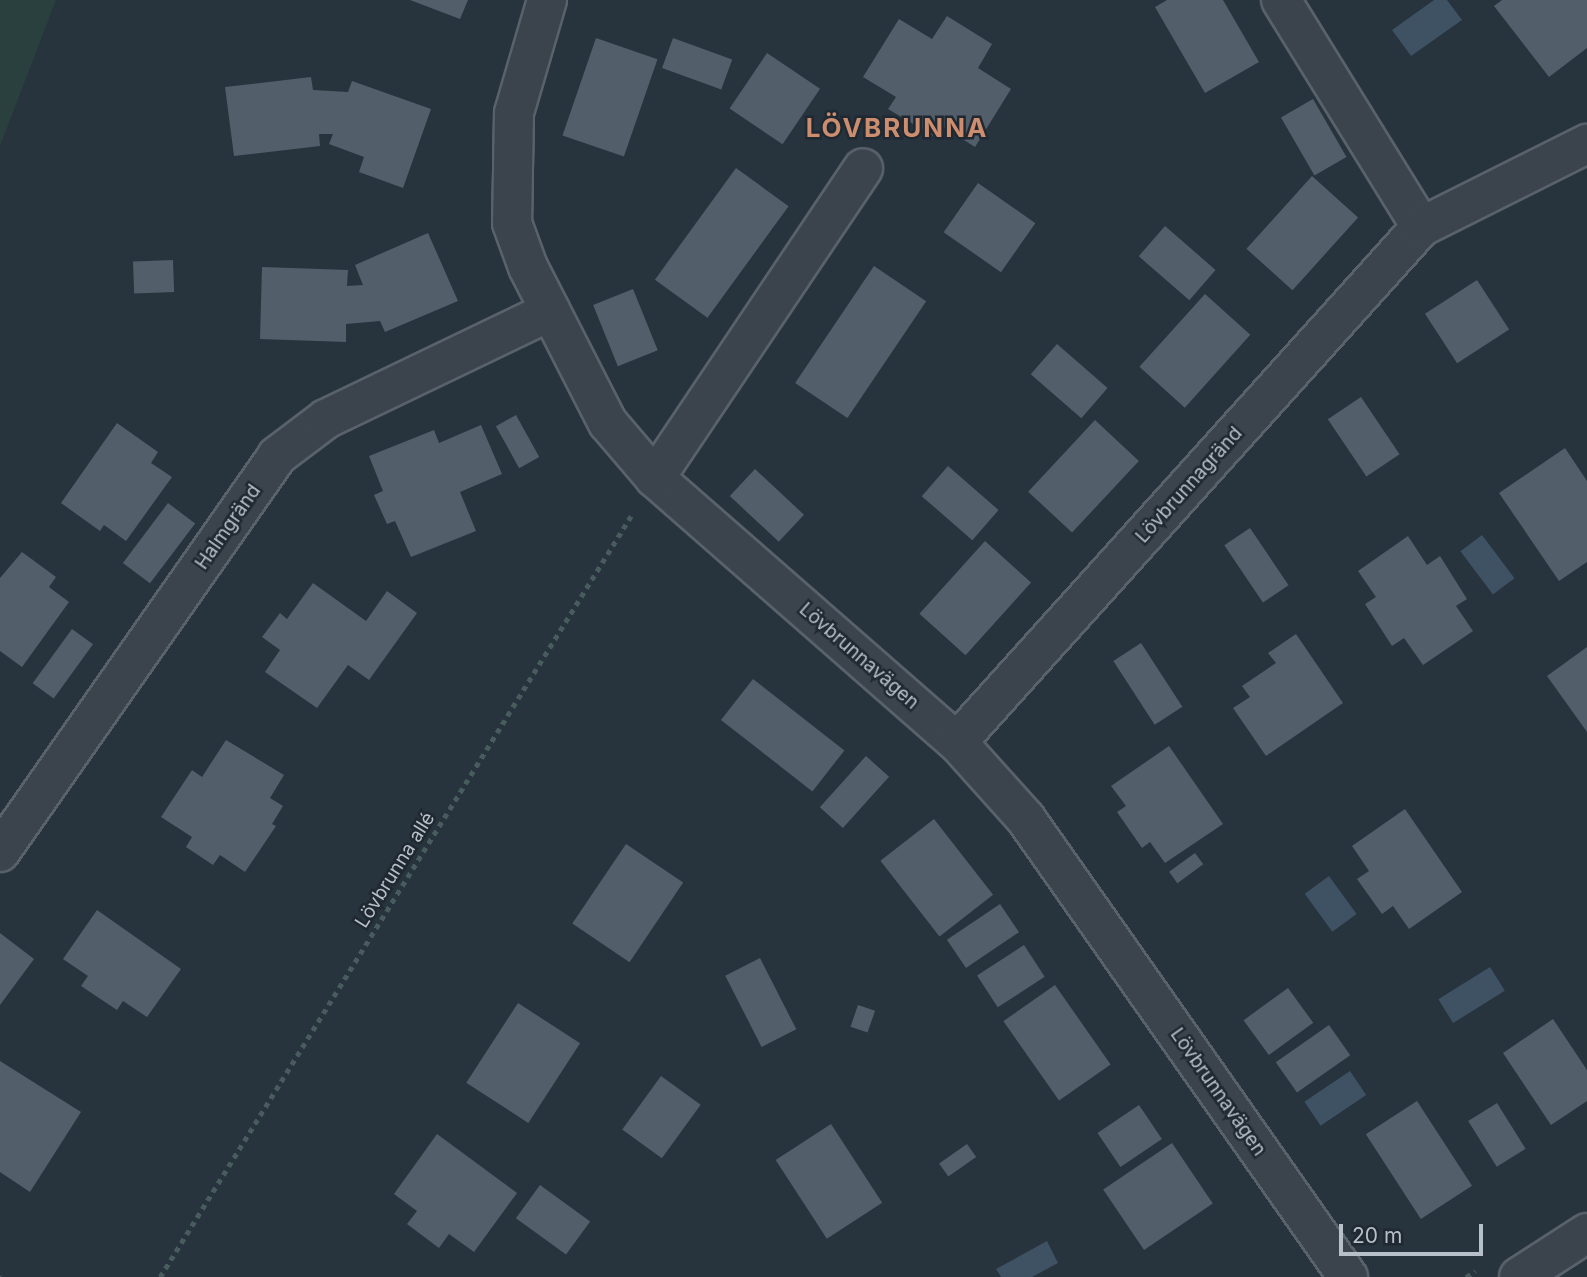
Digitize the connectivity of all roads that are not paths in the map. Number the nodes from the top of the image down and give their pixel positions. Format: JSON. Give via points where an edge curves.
{"nodes":[{"id":1,"x":547,"y":0,"type":"edge"},
{"id":2,"x":1281,"y":0,"type":"edge"},
{"id":3,"x":1587,"y":144,"type":"edge"},
{"id":4,"x":863,"y":168,"type":"dead end"},
{"id":5,"x":1421,"y":227,"type":"junction"},
{"id":6,"x":550,"y":311,"type":"junction"},
{"id":7,"x":655,"y":478,"type":"junction"},
{"id":8,"x":957,"y":743,"type":"junction"},
{"id":9,"x":0,"y":852,"type":"edge"},
{"id":10,"x":1587,"y":1233,"type":"edge"},
{"id":11,"x":1348,"y":1277,"type":"edge"},
{"id":12,"x":1519,"y":1277,"type":"edge"}],
"edges":[{"from":1,"to":6,"type":"street","name":"Lövbrunnavägen","via":[[514,113],[510,165],[512,223]]},
{"from":2,"to":5,"type":"street"},
{"from":3,"to":5,"type":"street","name":"Lövbrunnagränd"},
{"from":4,"to":7,"type":"street"},
{"from":5,"to":8,"type":"street","name":"Lövbrunnagränd"},
{"from":6,"to":7,"type":"street","name":"Lövbrunnavägen","via":[[608,423]]},
{"from":6,"to":9,"type":"street","name":"Halmgränd","via":[[326,419],[277,456]]},
{"from":7,"to":8,"type":"street","name":"Lövbrunnavägen"},
{"from":8,"to":11,"type":"street","name":"Lövbrunnavägen","via":[[1026,818]]},
{"from":10,"to":12,"type":"street"}]}
